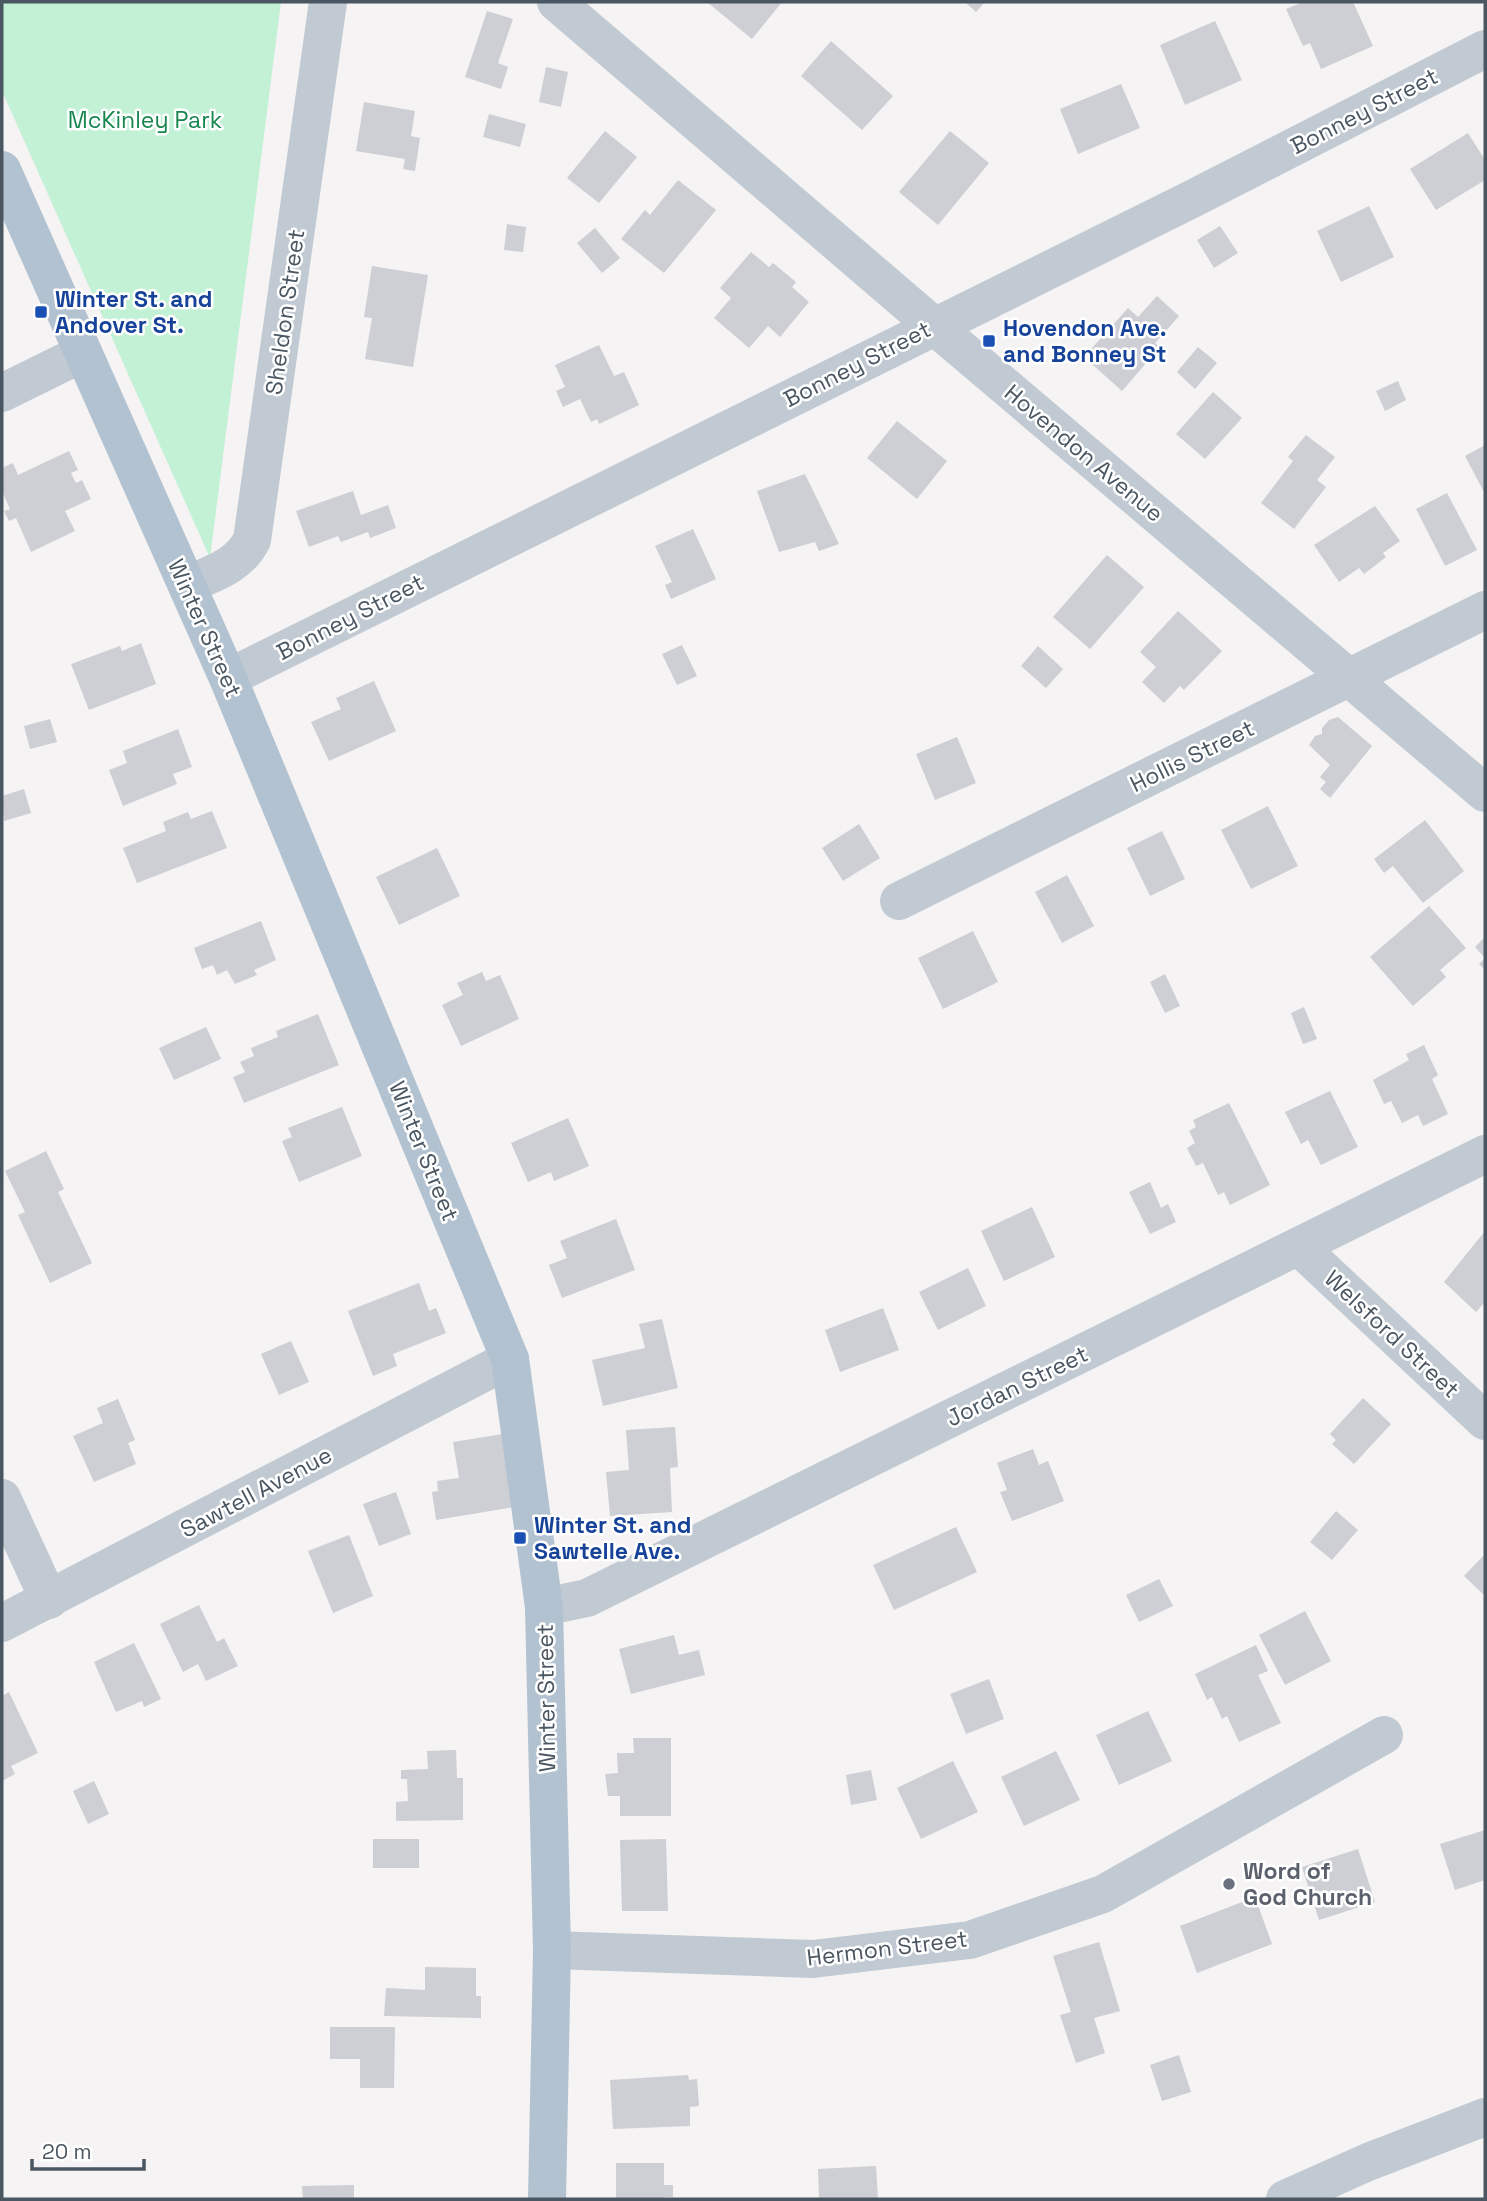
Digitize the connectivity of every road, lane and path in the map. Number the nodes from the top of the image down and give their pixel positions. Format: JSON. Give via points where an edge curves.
{"nodes":[{"id":1,"x":328,"y":2,"type":"edge"},
{"id":2,"x":556,"y":2,"type":"edge"},
{"id":3,"x":1485,"y":49,"type":"edge"},
{"id":4,"x":2,"y":170,"type":"edge"},
{"id":5,"x":934,"y":326,"type":"junction"},
{"id":6,"x":83,"y":353,"type":"junction"},
{"id":7,"x":2,"y":393,"type":"edge"},
{"id":8,"x":187,"y":584,"type":"junction"},
{"id":9,"x":1485,"y":610,"type":"edge"},
{"id":10,"x":228,"y":678,"type":"junction"},
{"id":11,"x":1349,"y":678,"type":"junction"},
{"id":12,"x":1485,"y":793,"type":"edge"},
{"id":13,"x":899,"y":901,"type":"dead end"},
{"id":14,"x":1485,"y":1154,"type":"edge"},
{"id":15,"x":1299,"y":1247,"type":"junction"},
{"id":16,"x":510,"y":1359,"type":"junction"},
{"id":17,"x":1485,"y":1421,"type":"edge"},
{"id":18,"x":2,"y":1498,"type":"edge"},
{"id":19,"x":49,"y":1600,"type":"junction"},
{"id":20,"x":544,"y":1607,"type":"junction"},
{"id":21,"x":2,"y":1623,"type":"edge"},
{"id":22,"x":1384,"y":1735,"type":"dead end"},
{"id":23,"x":552,"y":1950,"type":"junction"},
{"id":24,"x":1485,"y":2117,"type":"edge"},
{"id":25,"x":547,"y":2199,"type":"edge"},
{"id":26,"x":1285,"y":2199,"type":"edge"}],
"edges":[{"from":1,"to":8,"type":"street","name":"Sheldon Street","via":[[252,540],[235,562]]},
{"from":2,"to":5,"type":"street","name":"Hovendon Avenue"},
{"from":3,"to":5,"type":"street","name":"Bonney Street"},
{"from":4,"to":6,"type":"main road","name":"Winter Street"},
{"from":5,"to":10,"type":"street","name":"Bonney Street"},
{"from":5,"to":11,"type":"street","name":"Hovendon Avenue"},
{"from":6,"to":7,"type":"street"},
{"from":6,"to":8,"type":"main road","name":"Winter Street"},
{"from":8,"to":10,"type":"main road","name":"Winter Street"},
{"from":9,"to":11,"type":"street","name":"Hollis Street"},
{"from":10,"to":16,"type":"main road","name":"Winter Street"},
{"from":11,"to":12,"type":"street","name":"Hovendon Avenue"},
{"from":11,"to":13,"type":"street","name":"Hollis Street"},
{"from":14,"to":15,"type":"street","name":"Jordan Street"},
{"from":15,"to":17,"type":"street","name":"Welsford Street"},
{"from":15,"to":20,"type":"street","name":"Jordan Street","via":[[587,1598]]},
{"from":16,"to":19,"type":"street","name":"Sawtell Avenue"},
{"from":16,"to":20,"type":"main road","name":"Winter Street"},
{"from":18,"to":19,"type":"street"},
{"from":19,"to":21,"type":"street","name":"Sawtell Avenue"},
{"from":20,"to":23,"type":"main road","name":"Winter Street"},
{"from":22,"to":23,"type":"street","name":"Hermon Street","via":[[1103,1894],[970,1940],[813,1959]]},
{"from":23,"to":25,"type":"main road","name":"Winter Street"},
{"from":24,"to":26,"type":"street"}]}
